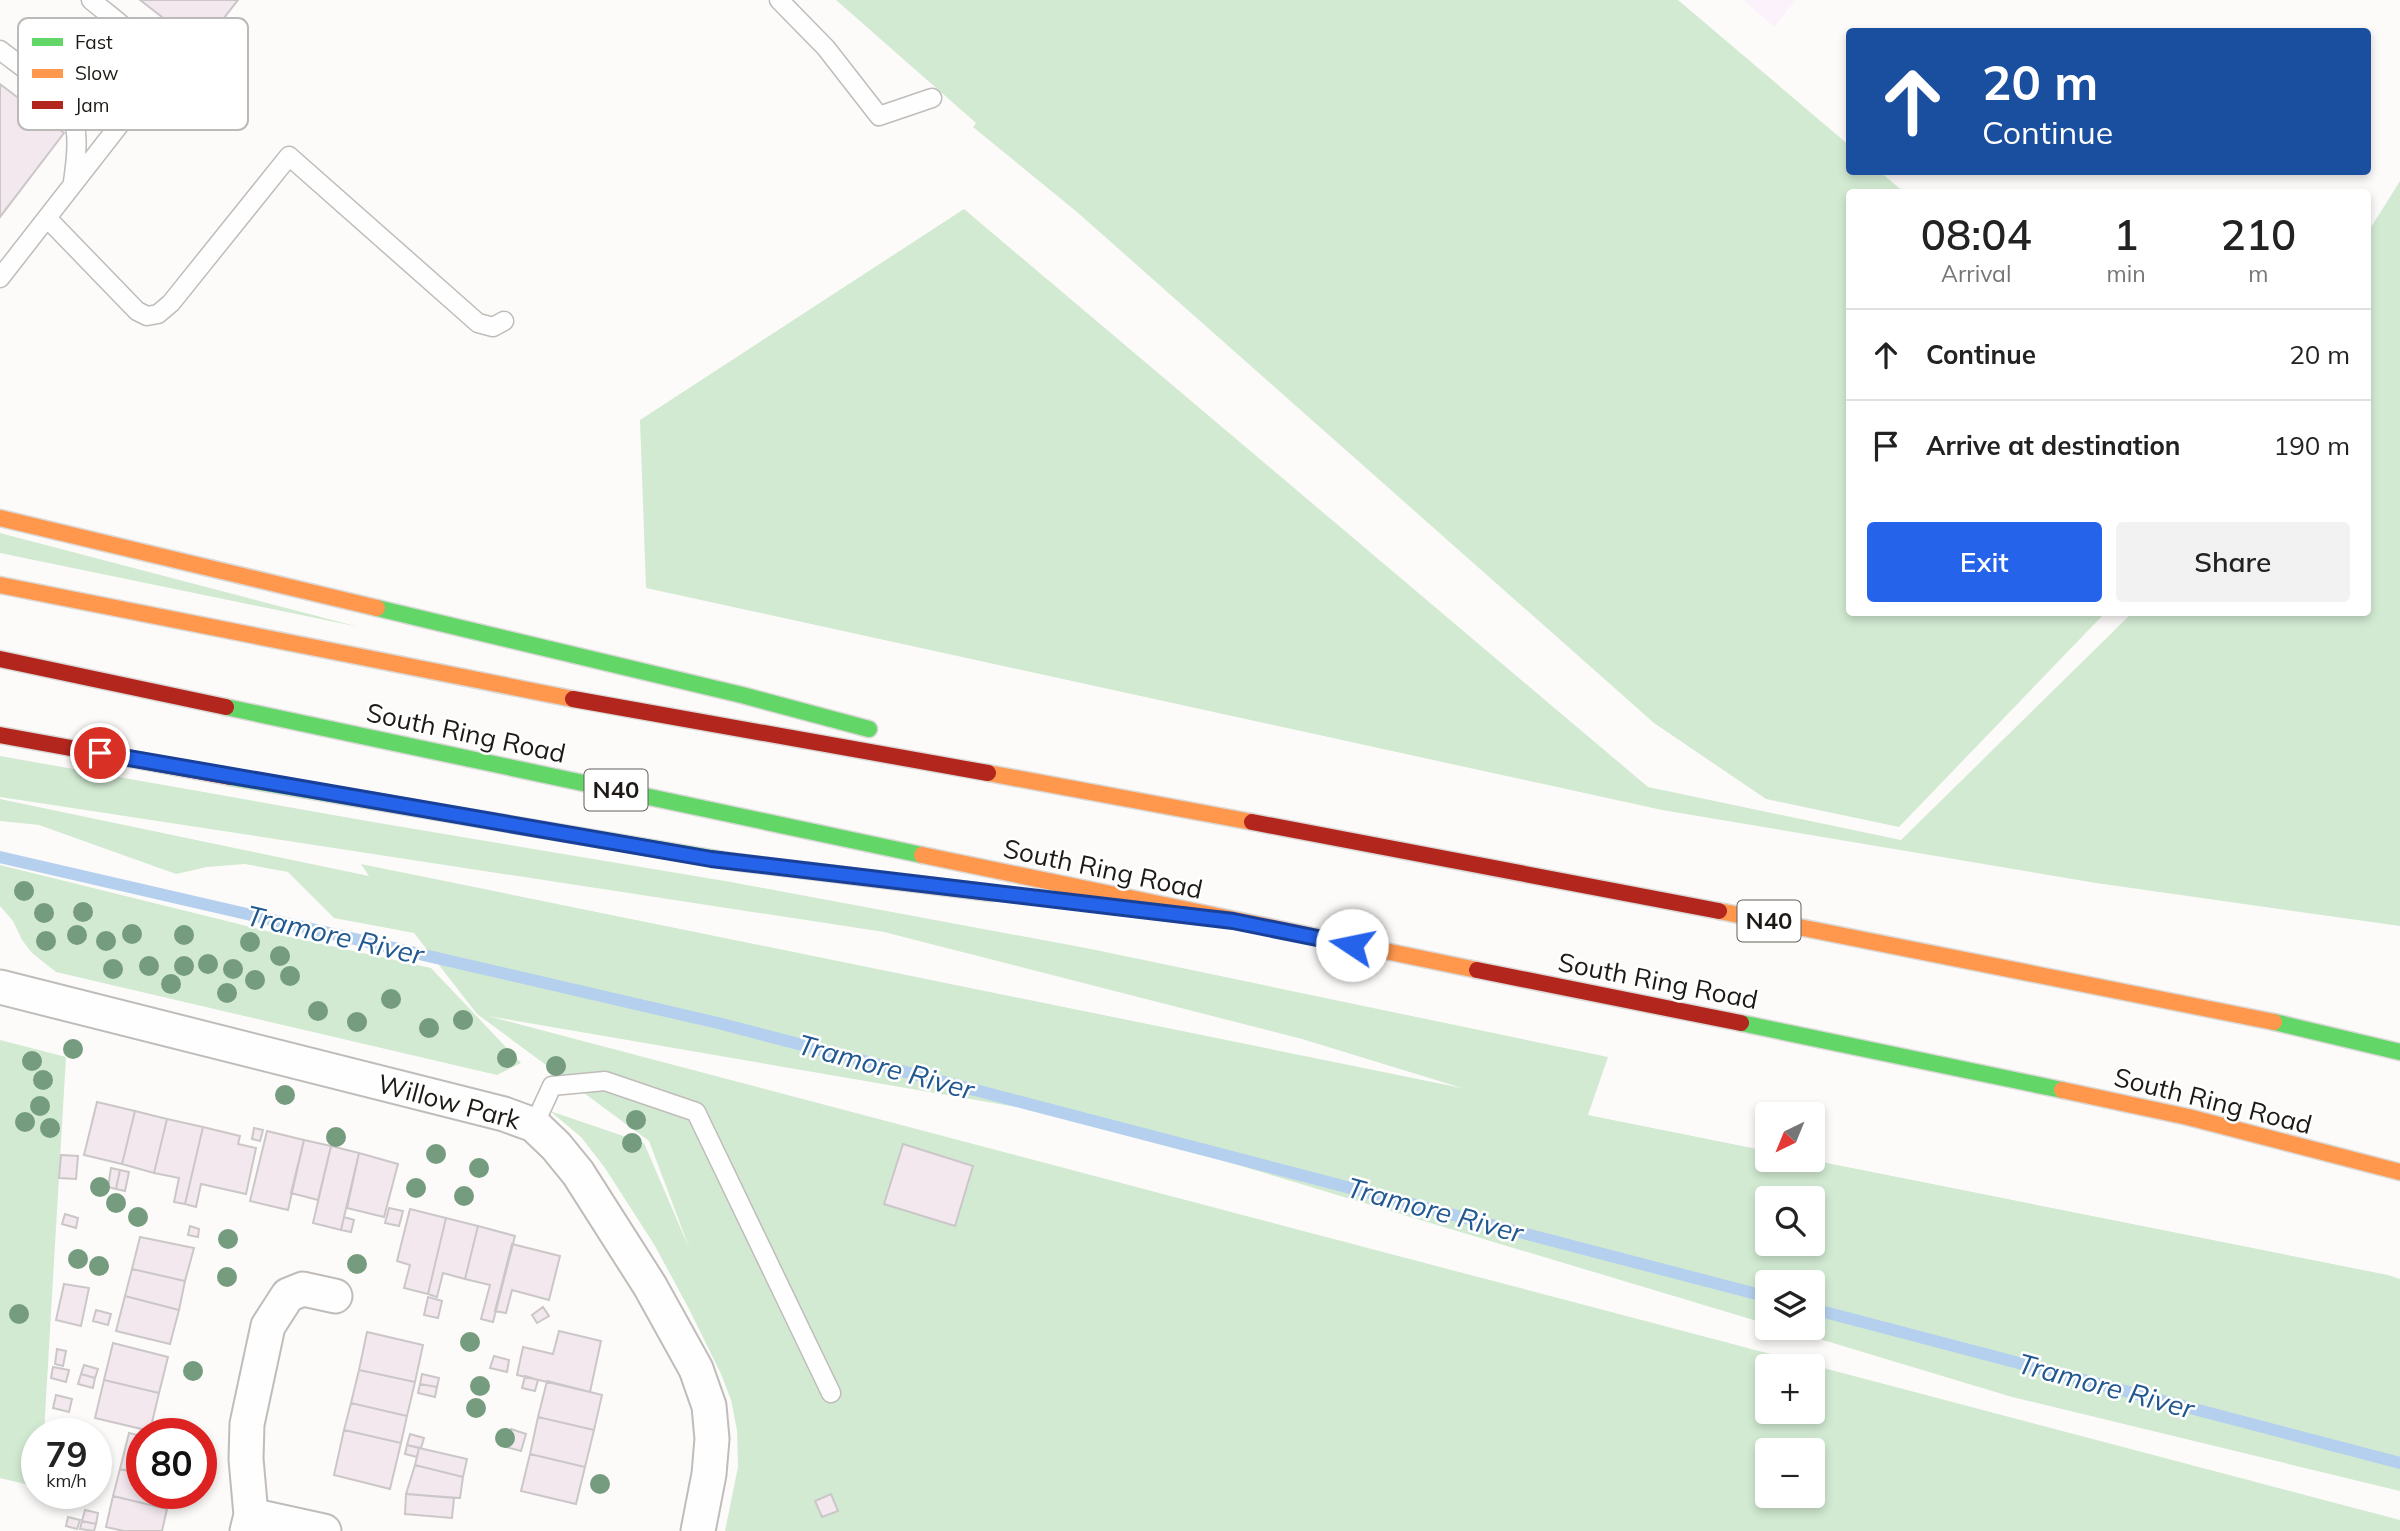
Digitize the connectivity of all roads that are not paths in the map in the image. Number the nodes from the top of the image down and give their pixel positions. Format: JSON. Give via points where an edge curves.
{"nodes":[{"id":1,"x":91,"y":0,"type":"edge"},
{"id":2,"x":779,"y":0,"type":"edge"},
{"id":3,"x":113,"y":18,"type":"edge"},
{"id":4,"x":0,"y":50,"type":"edge"},
{"id":5,"x":18,"y":65,"type":"edge"},
{"id":6,"x":932,"y":98,"type":"dead end"},
{"id":7,"x":76,"y":130,"type":"edge"},
{"id":8,"x":115,"y":130,"type":"edge"},
{"id":9,"x":73,"y":182,"type":"junction"},
{"id":10,"x":47,"y":218,"type":"junction"},
{"id":11,"x":0,"y":278,"type":"edge"},
{"id":12,"x":504,"y":321,"type":"dead end"},
{"id":13,"x":0,"y":518,"type":"edge"},
{"id":14,"x":0,"y":585,"type":"edge"},
{"id":15,"x":0,"y":659,"type":"edge"},
{"id":16,"x":886,"y":733,"type":"dead end"},
{"id":17,"x":0,"y":735,"type":"edge"},
{"id":18,"x":952,"y":751,"type":"dead end"},
{"id":19,"x":1136,"y":800,"type":"junction"},
{"id":20,"x":1013,"y":895,"type":"dead end"},
{"id":21,"x":1068,"y":902,"type":"dead end"},
{"id":22,"x":1233,"y":921,"type":"junction"},
{"id":23,"x":0,"y":987,"type":"edge"},
{"id":24,"x":2400,"y":1052,"type":"edge"},
{"id":25,"x":534,"y":1125,"type":"junction"},
{"id":26,"x":2400,"y":1172,"type":"edge"},
{"id":27,"x":335,"y":1296,"type":"dead end"},
{"id":28,"x":831,"y":1394,"type":"dead end"},
{"id":29,"x":249,"y":1523,"type":"edge"},
{"id":30,"x":324,"y":1531,"type":"edge"},
{"id":31,"x":698,"y":1531,"type":"edge"}],
"edges":[{"from":1,"to":3,"type":"lane"},
{"from":2,"to":6,"type":"lane","via":[[826,48],[879,116]]},
{"from":4,"to":5,"type":"lane"},
{"from":7,"to":9,"type":"lane"},
{"from":8,"to":9,"type":"lane"},
{"from":9,"to":10,"type":"lane"},
{"from":10,"to":11,"type":"lane"},
{"from":10,"to":12,"type":"lane","via":[[137,311],[147,316],[158,314],[289,156],[478,323],[493,327]]},
{"from":13,"to":16,"type":"highway"},
{"from":14,"to":19,"type":"highway","name":"South Ring Road","number":"N40","via":[[535,692]]},
{"from":15,"to":22,"type":"highway","name":"South Ring Road","number":"N40"},
{"from":17,"to":20,"type":"highway","via":[[711,859]]},
{"from":18,"to":19,"type":"highway"},
{"from":19,"to":24,"type":"highway","name":"South Ring Road","number":"N40","via":[[1865,939],[2321,1031]]},
{"from":21,"to":22,"type":"highway"},
{"from":22,"to":26,"type":"highway","name":"South Ring Road","number":"N40","via":[[2188,1117]]},
{"from":23,"to":25,"type":"street","name":"Willow Park"},
{"from":25,"to":28,"type":"lane","via":[[552,1086],[605,1081],[696,1112]]},
{"from":25,"to":31,"type":"street","name":"Willow Park","via":[[578,1173],[696,1369],[709,1406],[712,1439]]},
{"from":27,"to":29,"type":"street","via":[[303,1289],[288,1295],[268,1326],[247,1424]]},
{"from":29,"to":30,"type":"street"}]}
